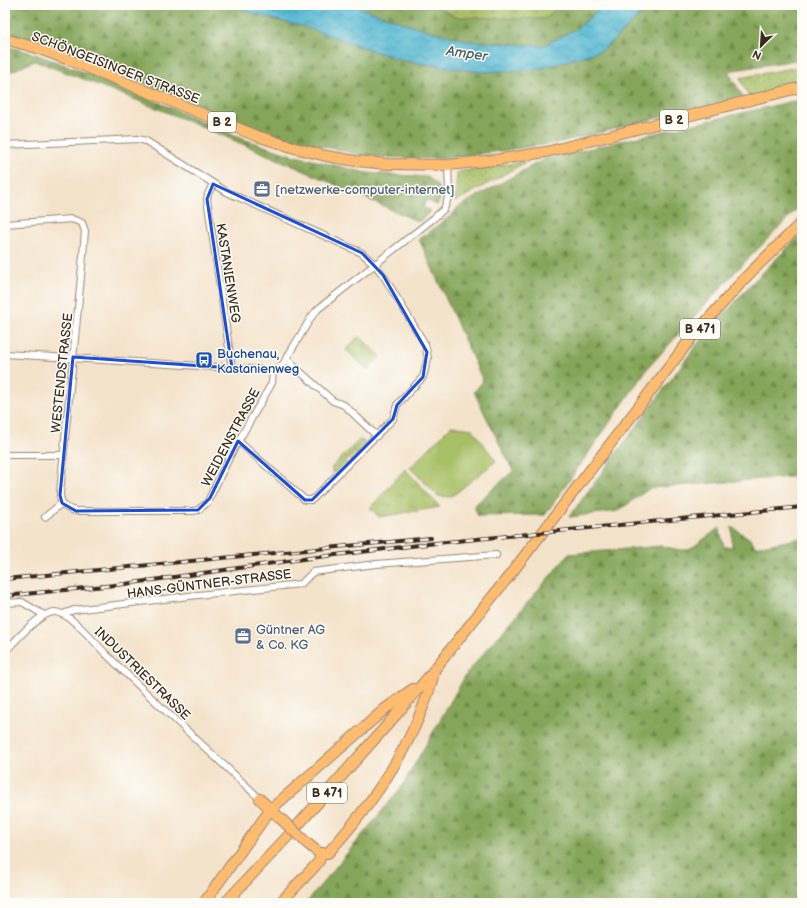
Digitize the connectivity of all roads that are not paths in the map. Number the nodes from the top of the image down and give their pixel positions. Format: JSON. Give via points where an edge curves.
{"nodes":[{"id":1,"x":5,"y":39,"type":"edge"},
{"id":2,"x":802,"y":87,"type":"edge"},
{"id":3,"x":5,"y":145,"type":"edge"},
{"id":4,"x":448,"y":165,"type":"junction"},
{"id":5,"x":213,"y":184,"type":"junction"},
{"id":6,"x":802,"y":222,"type":"edge"},
{"id":7,"x":5,"y":224,"type":"edge"},
{"id":8,"x":375,"y":265,"type":"junction"},
{"id":9,"x":5,"y":354,"type":"edge"},
{"id":10,"x":73,"y":357,"type":"junction"},
{"id":11,"x":286,"y":359,"type":"junction"},
{"id":12,"x":232,"y":368,"type":"junction"},
{"id":13,"x":273,"y":370,"type":"junction"},
{"id":14,"x":377,"y":436,"type":"junction"},
{"id":15,"x":238,"y":441,"type":"junction"},
{"id":16,"x":5,"y":455,"type":"edge"},
{"id":17,"x":64,"y":455,"type":"junction"},
{"id":18,"x":62,"y":503,"type":"junction"},
{"id":19,"x":45,"y":517,"type":"dead end"},
{"id":20,"x":496,"y":555,"type":"dead end"},
{"id":21,"x":5,"y":603,"type":"edge"},
{"id":22,"x":63,"y":614,"type":"junction"},
{"id":23,"x":44,"y":615,"type":"junction"},
{"id":24,"x":5,"y":652,"type":"edge"},
{"id":25,"x":435,"y":669,"type":"junction"},
{"id":26,"x":426,"y":680,"type":"junction"},
{"id":27,"x":260,"y":799,"type":"joint"},
{"id":28,"x":270,"y":810,"type":"junction"},
{"id":29,"x":321,"y":854,"type":"junction"},
{"id":30,"x":204,"y":903,"type":"edge"},
{"id":31,"x":225,"y":903,"type":"edge"},
{"id":32,"x":280,"y":903,"type":"edge"}],
"edges":[{"from":1,"to":4,"type":"main road","name":"SCHÖNGEISINGER STRASSE","number":"B 2","via":[[67,59],[257,136],[295,148],[356,161]]},
{"from":2,"to":4,"type":"main road","name":"SCHÖNGEISINGER STRASSE","number":"B 2","via":[[552,151]]},
{"from":3,"to":5,"type":"street","via":[[138,139],[146,141]]},
{"from":4,"to":8,"type":"street","via":[[449,193],[444,209]]},
{"from":5,"to":8,"type":"street","via":[[362,254]]},
{"from":5,"to":12,"type":"street","name":"KASTANIENWEG","via":[[207,200]]},
{"from":6,"to":25,"type":"main road","number":"B 471","via":[[748,275],[692,338]]},
{"from":7,"to":10,"type":"street","name":"WESTENDSTRASSE","via":[[72,219],[82,223],[85,231]]},
{"from":8,"to":11,"type":"street","via":[[318,309]]},
{"from":8,"to":14,"type":"street","via":[[425,344],[428,358],[423,377],[397,405],[393,420]]},
{"from":9,"to":10,"type":"street"},
{"from":10,"to":12,"type":"street"},
{"from":10,"to":17,"type":"street","name":"WESTENDSTRASSE"},
{"from":11,"to":13,"type":"street","via":[[279,368]]},
{"from":11,"to":14,"type":"street","via":[[334,401],[344,405]]},
{"from":12,"to":13,"type":"street"},
{"from":13,"to":15,"type":"street","name":"WEIDENSTRASSE","via":[[272,383]]},
{"from":14,"to":15,"type":"street","via":[[312,500],[305,500]]},
{"from":15,"to":18,"type":"street","name":"WEIDENSTRASSE","via":[[210,498],[198,510],[76,510],[68,509]]},
{"from":16,"to":17,"type":"street"},
{"from":17,"to":18,"type":"street","name":"WESTENDSTRASSE","via":[[60,495]]},
{"from":18,"to":19,"type":"street"},
{"from":20,"to":22,"type":"street","name":"HANS-GÜNTNER-STRASSE","via":[[376,564],[313,572],[301,584],[182,596],[74,610]]},
{"from":21,"to":23,"type":"street","via":[[26,603]]},
{"from":22,"to":23,"type":"street","via":[[54,612]]},
{"from":22,"to":27,"type":"street","name":"INDUSTRIESTRASSE"},
{"from":23,"to":24,"type":"street"},
{"from":25,"to":26,"type":"main road","number":"B 471"},
{"from":25,"to":29,"type":"main road","via":[[427,697],[402,752],[385,780],[352,826],[328,853]]},
{"from":26,"to":28,"type":"main road","via":[[385,709]]},
{"from":26,"to":31,"type":"main road","number":"B 471"},
{"from":27,"to":28,"type":"main road"},
{"from":28,"to":29,"type":"main road","bridge":true},
{"from":28,"to":30,"type":"main road"},
{"from":29,"to":32,"type":"main road","via":[[316,865]]}]}
